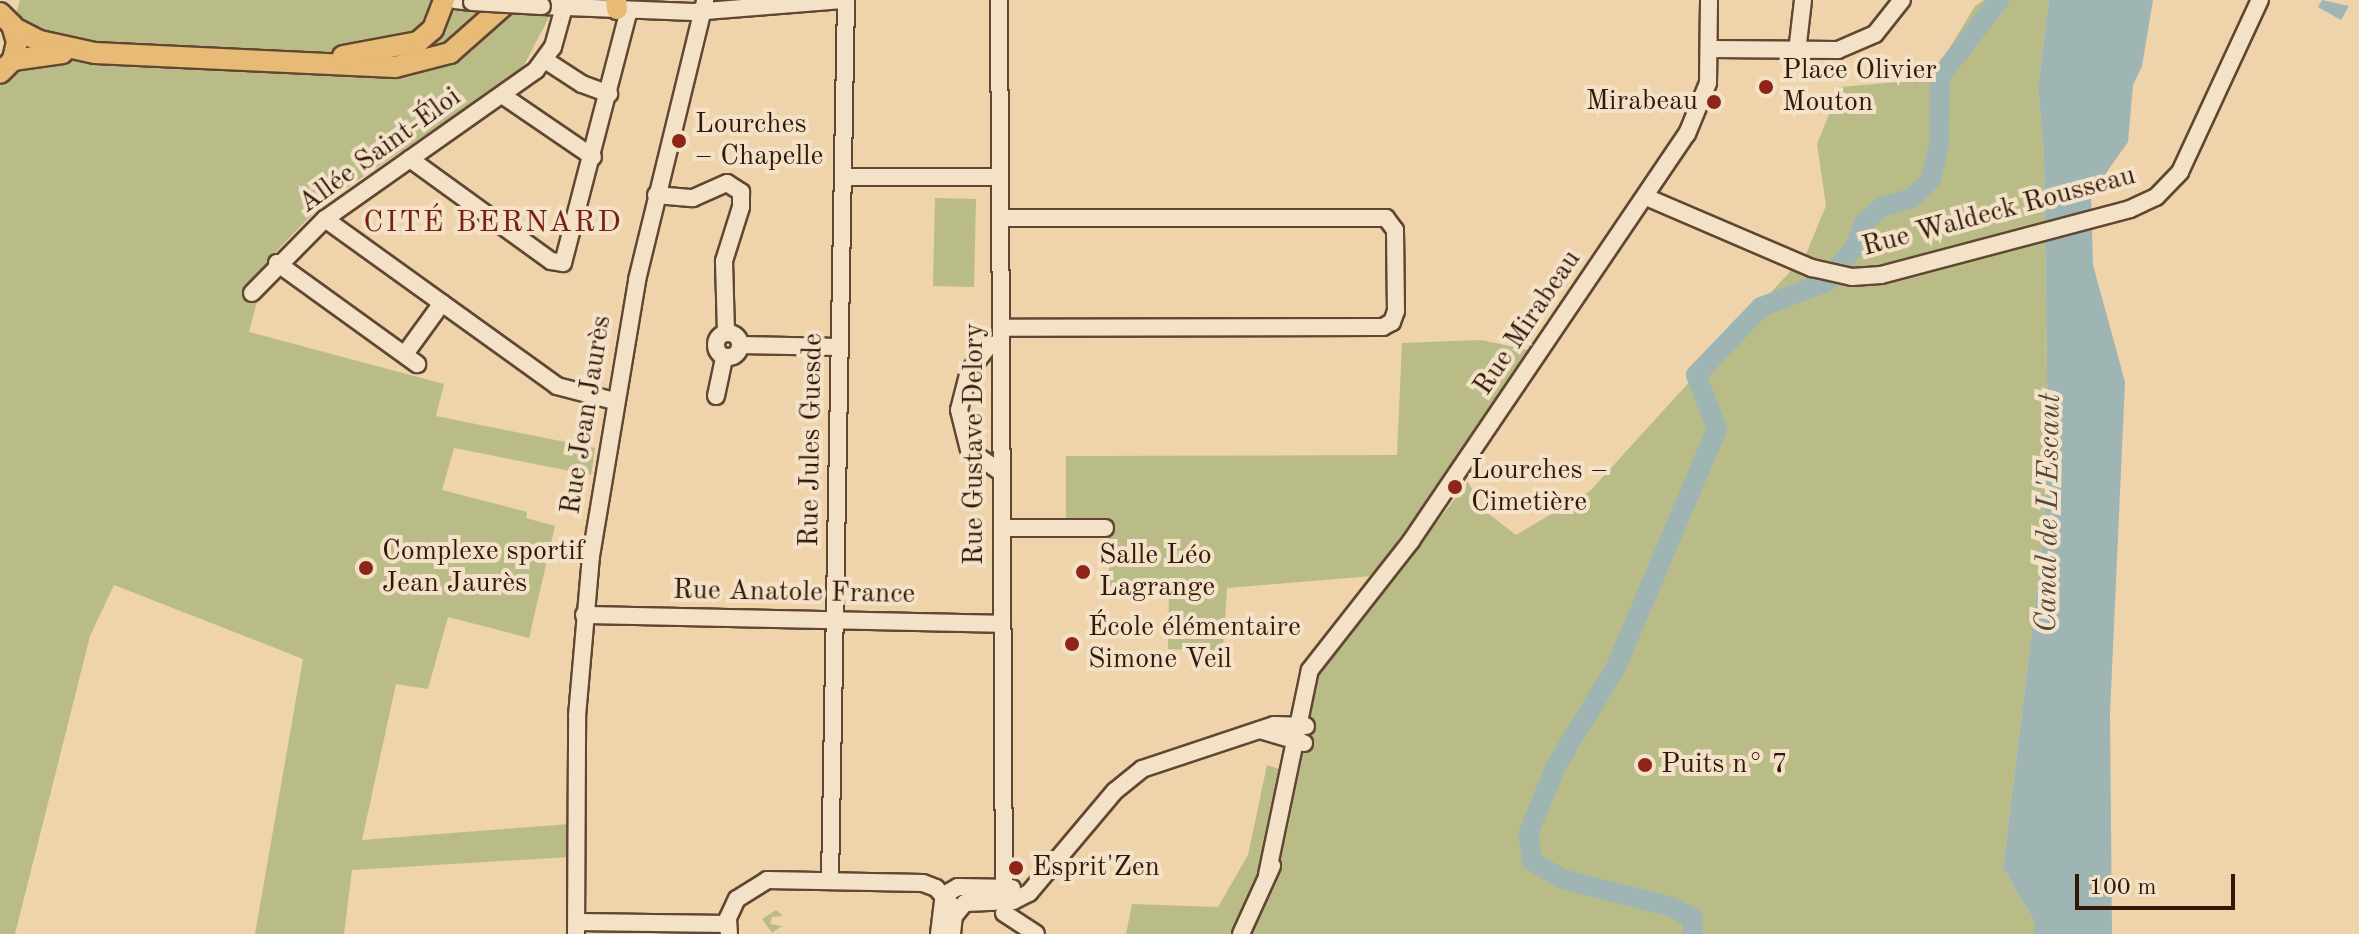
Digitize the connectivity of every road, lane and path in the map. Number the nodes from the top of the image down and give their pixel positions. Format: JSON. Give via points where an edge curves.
{"nodes":[{"id":1,"x":11,"y":0,"type":"edge"},
{"id":2,"x":444,"y":0,"type":"edge"},
{"id":3,"x":510,"y":0,"type":"edge"},
{"id":4,"x":844,"y":0,"type":"edge"},
{"id":5,"x":999,"y":0,"type":"edge"},
{"id":6,"x":1709,"y":0,"type":"edge"},
{"id":7,"x":1803,"y":0,"type":"edge"},
{"id":8,"x":1902,"y":0,"type":"edge"},
{"id":9,"x":2260,"y":0,"type":"edge"},
{"id":10,"x":464,"y":1,"type":"edge"},
{"id":11,"x":533,"y":3,"type":"edge"},
{"id":12,"x":621,"y":6,"type":"edge"},
{"id":13,"x":708,"y":6,"type":"edge"},
{"id":14,"x":564,"y":7,"type":"junction"},
{"id":15,"x":8,"y":21,"type":"edge"},
{"id":16,"x":1712,"y":49,"type":"junction"},
{"id":17,"x":1797,"y":52,"type":"junction"},
{"id":18,"x":95,"y":53,"type":"junction"},
{"id":19,"x":545,"y":60,"type":"junction"},
{"id":20,"x":233,"y":61,"type":"junction"},
{"id":21,"x":301,"y":64,"type":"junction"},
{"id":22,"x":6,"y":66,"type":"edge"},
{"id":23,"x":609,"y":94,"type":"junction"},
{"id":24,"x":502,"y":95,"type":"junction"},
{"id":25,"x":593,"y":157,"type":"junction"},
{"id":26,"x":410,"y":159,"type":"junction"},
{"id":27,"x":843,"y":177,"type":"junction"},
{"id":28,"x":1000,"y":177,"type":"junction"},
{"id":29,"x":656,"y":195,"type":"junction"},
{"id":30,"x":1646,"y":197,"type":"junction"},
{"id":31,"x":1000,"y":218,"type":"junction"},
{"id":32,"x":325,"y":219,"type":"junction"},
{"id":33,"x":277,"y":263,"type":"junction"},
{"id":34,"x":252,"y":293,"type":"dead end"},
{"id":35,"x":442,"y":303,"type":"junction"},
{"id":36,"x":726,"y":333,"type":"junction"},
{"id":37,"x":1001,"y":335,"type":"junction"},
{"id":38,"x":740,"y":345,"type":"junction"},
{"id":39,"x":840,"y":347,"type":"junction"},
{"id":40,"x":724,"y":358,"type":"junction"},
{"id":41,"x":716,"y":396,"type":"dead end"},
{"id":42,"x":614,"y":401,"type":"junction"},
{"id":43,"x":1002,"y":473,"type":"junction"},
{"id":44,"x":1002,"y":528,"type":"junction"},
{"id":45,"x":1105,"y":528,"type":"dead end"},
{"id":46,"x":584,"y":615,"type":"junction"},
{"id":47,"x":835,"y":619,"type":"junction"},
{"id":48,"x":1002,"y":624,"type":"junction"},
{"id":49,"x":1301,"y":734,"type":"junction"},
{"id":50,"x":830,"y":881,"type":"junction"},
{"id":51,"x":944,"y":895,"type":"junction"},
{"id":52,"x":1004,"y":901,"type":"junction"},
{"id":53,"x":957,"y":911,"type":"junction"},
{"id":54,"x":577,"y":928,"type":"edge"},
{"id":55,"x":728,"y":929,"type":"edge"},
{"id":56,"x":939,"y":934,"type":"edge"},
{"id":57,"x":952,"y":934,"type":"edge"},
{"id":58,"x":1036,"y":934,"type":"edge"},
{"id":59,"x":1241,"y":934,"type":"edge"}],
"edges":[{"from":1,"to":15,"type":"main road"},
{"from":2,"to":20,"type":"main road","via":[[433,29],[412,45],[347,56]]},
{"from":3,"to":21,"type":"main road","via":[[470,40],[429,62],[395,67]]},
{"from":4,"to":13,"type":"street"},
{"from":4,"to":27,"type":"street","name":"Rue Jules Guesde"},
{"from":5,"to":28,"type":"street","name":"Rue Gustave Delory"},
{"from":6,"to":16,"type":"street","name":"Rue Mirabeau"},
{"from":7,"to":17,"type":"street"},
{"from":8,"to":17,"type":"street","via":[[1881,28],[1863,41],[1832,52]]},
{"from":9,"to":30,"type":"street","name":"Rue Waldeck Rousseau","via":[[2175,179],[2150,201],[2113,214],[1881,275],[1844,277]]},
{"from":10,"to":11,"type":"street","bridge":true},
{"from":11,"to":14,"type":"street"},
{"from":11,"to":21,"type":"main road","via":[[478,47],[432,72],[371,77]]},
{"from":12,"to":13,"type":"street"},
{"from":12,"to":14,"type":"street"},
{"from":12,"to":23,"type":"street"},
{"from":13,"to":29,"type":"street","name":"Rue Jean Jaurès"},
{"from":14,"to":19,"type":"street"},
{"from":15,"to":18,"type":"main road","via":[[40,41]]},
{"from":15,"to":22,"type":"main road"},
{"from":16,"to":17,"type":"street"},
{"from":16,"to":30,"type":"street","name":"Rue Mirabeau","via":[[1702,106]]},
{"from":18,"to":20,"type":"main road"},
{"from":18,"to":22,"type":"main road"},
{"from":19,"to":23,"type":"street"},
{"from":19,"to":24,"type":"street","name":"Allée Saint-Éloi"},
{"from":20,"to":21,"type":"main road"},
{"from":23,"to":25,"type":"street"},
{"from":24,"to":25,"type":"street"},
{"from":24,"to":26,"type":"street","name":"Allée Saint-Éloi"},
{"from":25,"to":26,"type":"street","via":[[568,258],[561,265]]},
{"from":26,"to":32,"type":"street","name":"Allée Saint-Éloi"},
{"from":27,"to":28,"type":"street"},
{"from":27,"to":39,"type":"street","name":"Rue Jules Guesde"},
{"from":28,"to":31,"type":"street","name":"Rue Gustave Delory"},
{"from":29,"to":36,"type":"street","via":[[688,199],[727,183],[741,192],[724,261]]},
{"from":29,"to":42,"type":"street","name":"Rue Jean Jaurès"},
{"from":30,"to":49,"type":"street","name":"Rue Mirabeau","via":[[1411,541],[1325,650]]},
{"from":31,"to":37,"type":"street","name":"Rue Gustave Delory"},
{"from":31,"to":37,"type":"street","via":[[1386,218],[1395,230],[1396,297],[1394,319],[1383,327]]},
{"from":32,"to":33,"type":"street","name":"Allée Saint-Éloi"},
{"from":32,"to":35,"type":"street"},
{"from":33,"to":34,"type":"street","name":"Allée Saint-Éloi"},
{"from":33,"to":35,"type":"street","via":[[411,359]]},
{"from":35,"to":42,"type":"street","via":[[562,389]]},
{"from":36,"to":38,"type":"street","via":[[737,337]]},
{"from":36,"to":40,"type":"street","via":[[715,347]]},
{"from":37,"to":43,"type":"street","name":"Rue Gustave Delory"},
{"from":37,"to":43,"type":"street","via":[[969,371],[959,410],[969,450]]},
{"from":38,"to":39,"type":"street"},
{"from":38,"to":40,"type":"street","via":[[734,356]]},
{"from":39,"to":47,"type":"street","name":"Rue Jules Guesde"},
{"from":40,"to":41,"type":"street"},
{"from":42,"to":46,"type":"street","name":"Rue Jean Jaurès"},
{"from":43,"to":44,"type":"street","name":"Rue Gustave Delory"},
{"from":44,"to":45,"type":"street"},
{"from":44,"to":48,"type":"street","name":"Rue Gustave Delory"},
{"from":46,"to":47,"type":"street","name":"Rue Anatole France"},
{"from":46,"to":54,"type":"street","name":"Rue Jean Jaurès","via":[[577,716]]},
{"from":47,"to":48,"type":"street","name":"Rue Anatole France"},
{"from":47,"to":50,"type":"street","name":"Rue Jules Guesde"},
{"from":48,"to":52,"type":"street","name":"Rue Gustave Delory"},
{"from":49,"to":52,"type":"street","via":[[1260,730],[1136,773],[1044,876]]},
{"from":49,"to":59,"type":"street","name":"Rue Mirabeau","via":[[1267,875]]},
{"from":50,"to":51,"type":"street","via":[[923,883]]},
{"from":50,"to":55,"type":"street","via":[[755,884],[737,899]]},
{"from":51,"to":52,"type":"street","via":[[958,887]]},
{"from":51,"to":53,"type":"street"},
{"from":51,"to":56,"type":"street"},
{"from":52,"to":53,"type":"street","via":[[968,902]]},
{"from":52,"to":58,"type":"street"},
{"from":53,"to":57,"type":"street"},
{"from":54,"to":55,"type":"street"}]}
